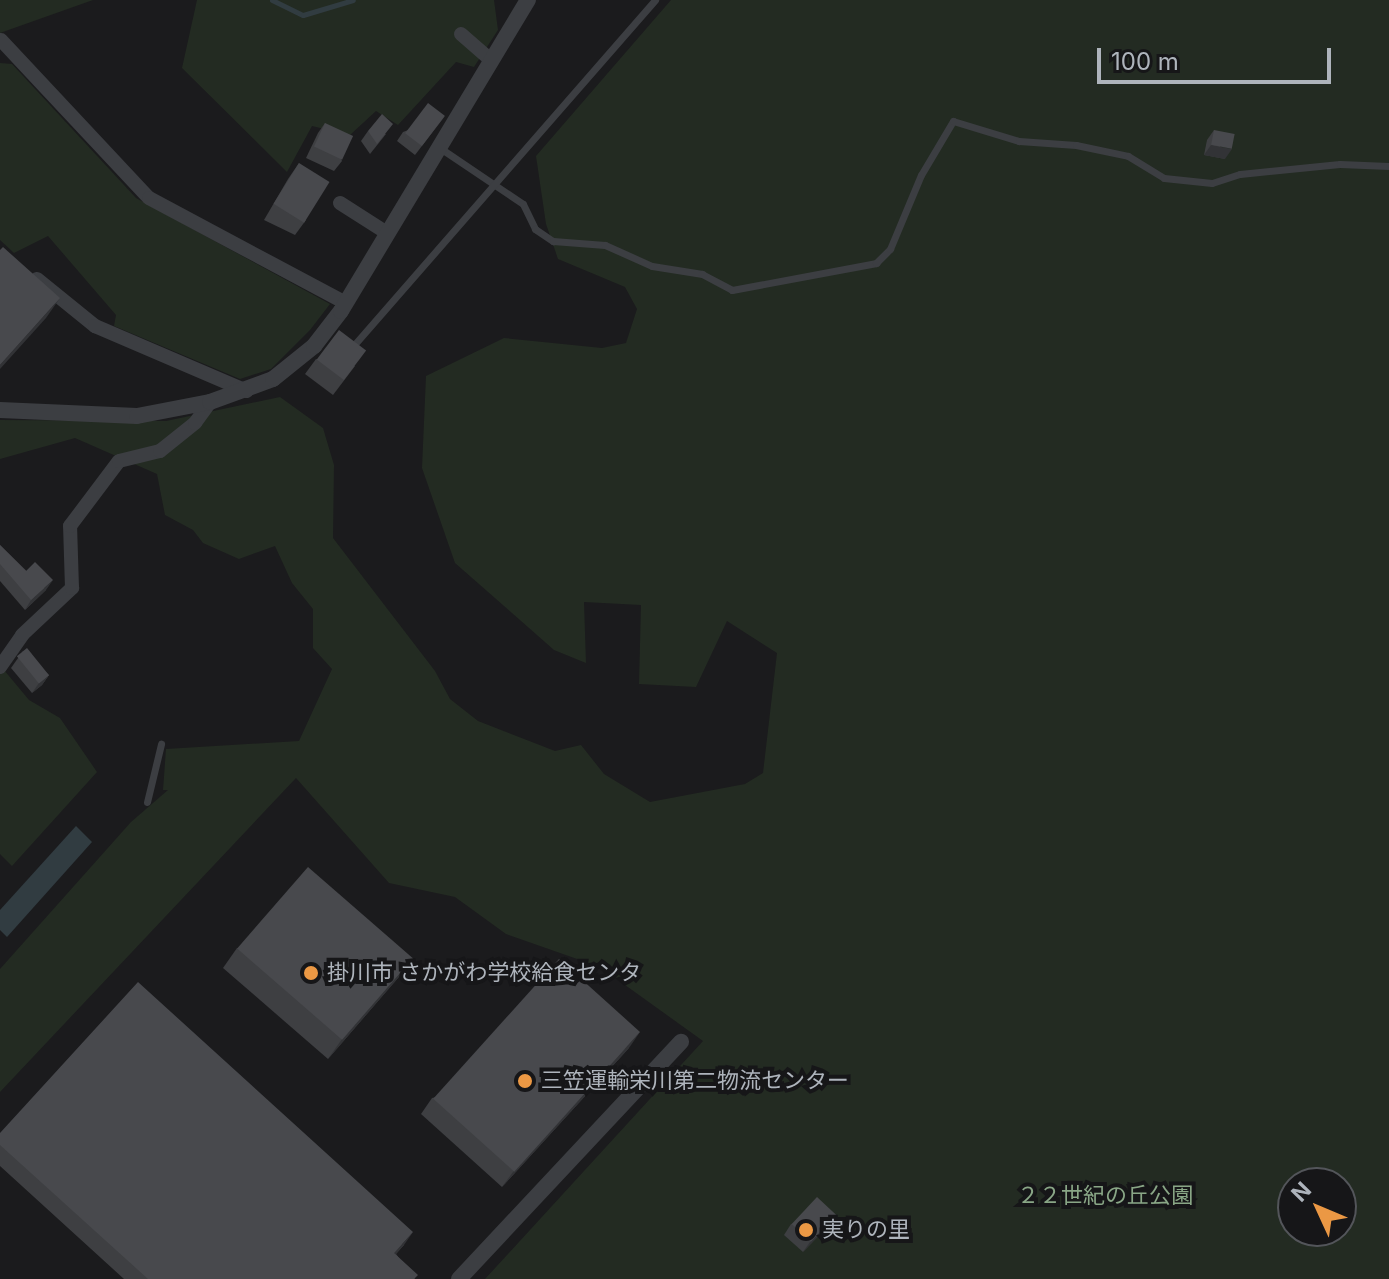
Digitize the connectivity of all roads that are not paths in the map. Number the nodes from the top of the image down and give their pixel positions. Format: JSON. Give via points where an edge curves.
{"nodes":[{"id":1,"x":528,"y":0,"type":"edge"},
{"id":2,"x":655,"y":0,"type":"edge"},
{"id":3,"x":461,"y":34,"type":"dead end"},
{"id":4,"x":1,"y":40,"type":"edge"},
{"id":5,"x":490,"y":59,"type":"junction"},
{"id":6,"x":438,"y":147,"type":"junction"},
{"id":7,"x":1389,"y":166,"type":"edge"},
{"id":8,"x":496,"y":186,"type":"junction"},
{"id":9,"x":340,"y":203,"type":"dead end"},
{"id":10,"x":387,"y":233,"type":"junction"},
{"id":11,"x":23,"y":267,"type":"edge"},
{"id":12,"x":346,"y":303,"type":"junction"},
{"id":13,"x":354,"y":345,"type":"edge"},
{"id":14,"x":247,"y":391,"type":"junction"},
{"id":15,"x":210,"y":402,"type":"junction"},
{"id":16,"x":0,"y":410,"type":"edge"},
{"id":17,"x":0,"y":667,"type":"edge"},
{"id":18,"x":161,"y":744,"type":"dead end"},
{"id":19,"x":147,"y":802,"type":"dead end"},
{"id":20,"x":681,"y":1042,"type":"dead end"},
{"id":21,"x":459,"y":1279,"type":"edge"}],
"edges":[{"from":1,"to":5,"type":"street"},
{"from":2,"to":8,"type":"lane"},
{"from":3,"to":5,"type":"street"},
{"from":4,"to":12,"type":"street","via":[[149,198]]},
{"from":5,"to":6,"type":"street"},
{"from":6,"to":8,"type":"lane"},
{"from":6,"to":10,"type":"street"},
{"from":7,"to":8,"type":"lane","via":[[1340,164],[1240,174],[1212,183],[1164,178],[1128,156],[1019,141],[953,121],[921,175],[890,249],[876,263],[732,290],[702,274],[652,266],[605,245],[553,241],[535,229],[523,204]]},
{"from":8,"to":13,"type":"lane"},
{"from":9,"to":10,"type":"street"},
{"from":10,"to":12,"type":"street"},
{"from":11,"to":14,"type":"street","via":[[95,326]]},
{"from":12,"to":14,"type":"street","via":[[314,346],[273,379]]},
{"from":14,"to":15,"type":"street"},
{"from":15,"to":16,"type":"street","via":[[137,416]]},
{"from":15,"to":17,"type":"street","via":[[195,423],[160,451],[119,461],[70,526],[72,588],[22,635]]},
{"from":18,"to":19,"type":"lane"},
{"from":20,"to":21,"type":"street"}]}
